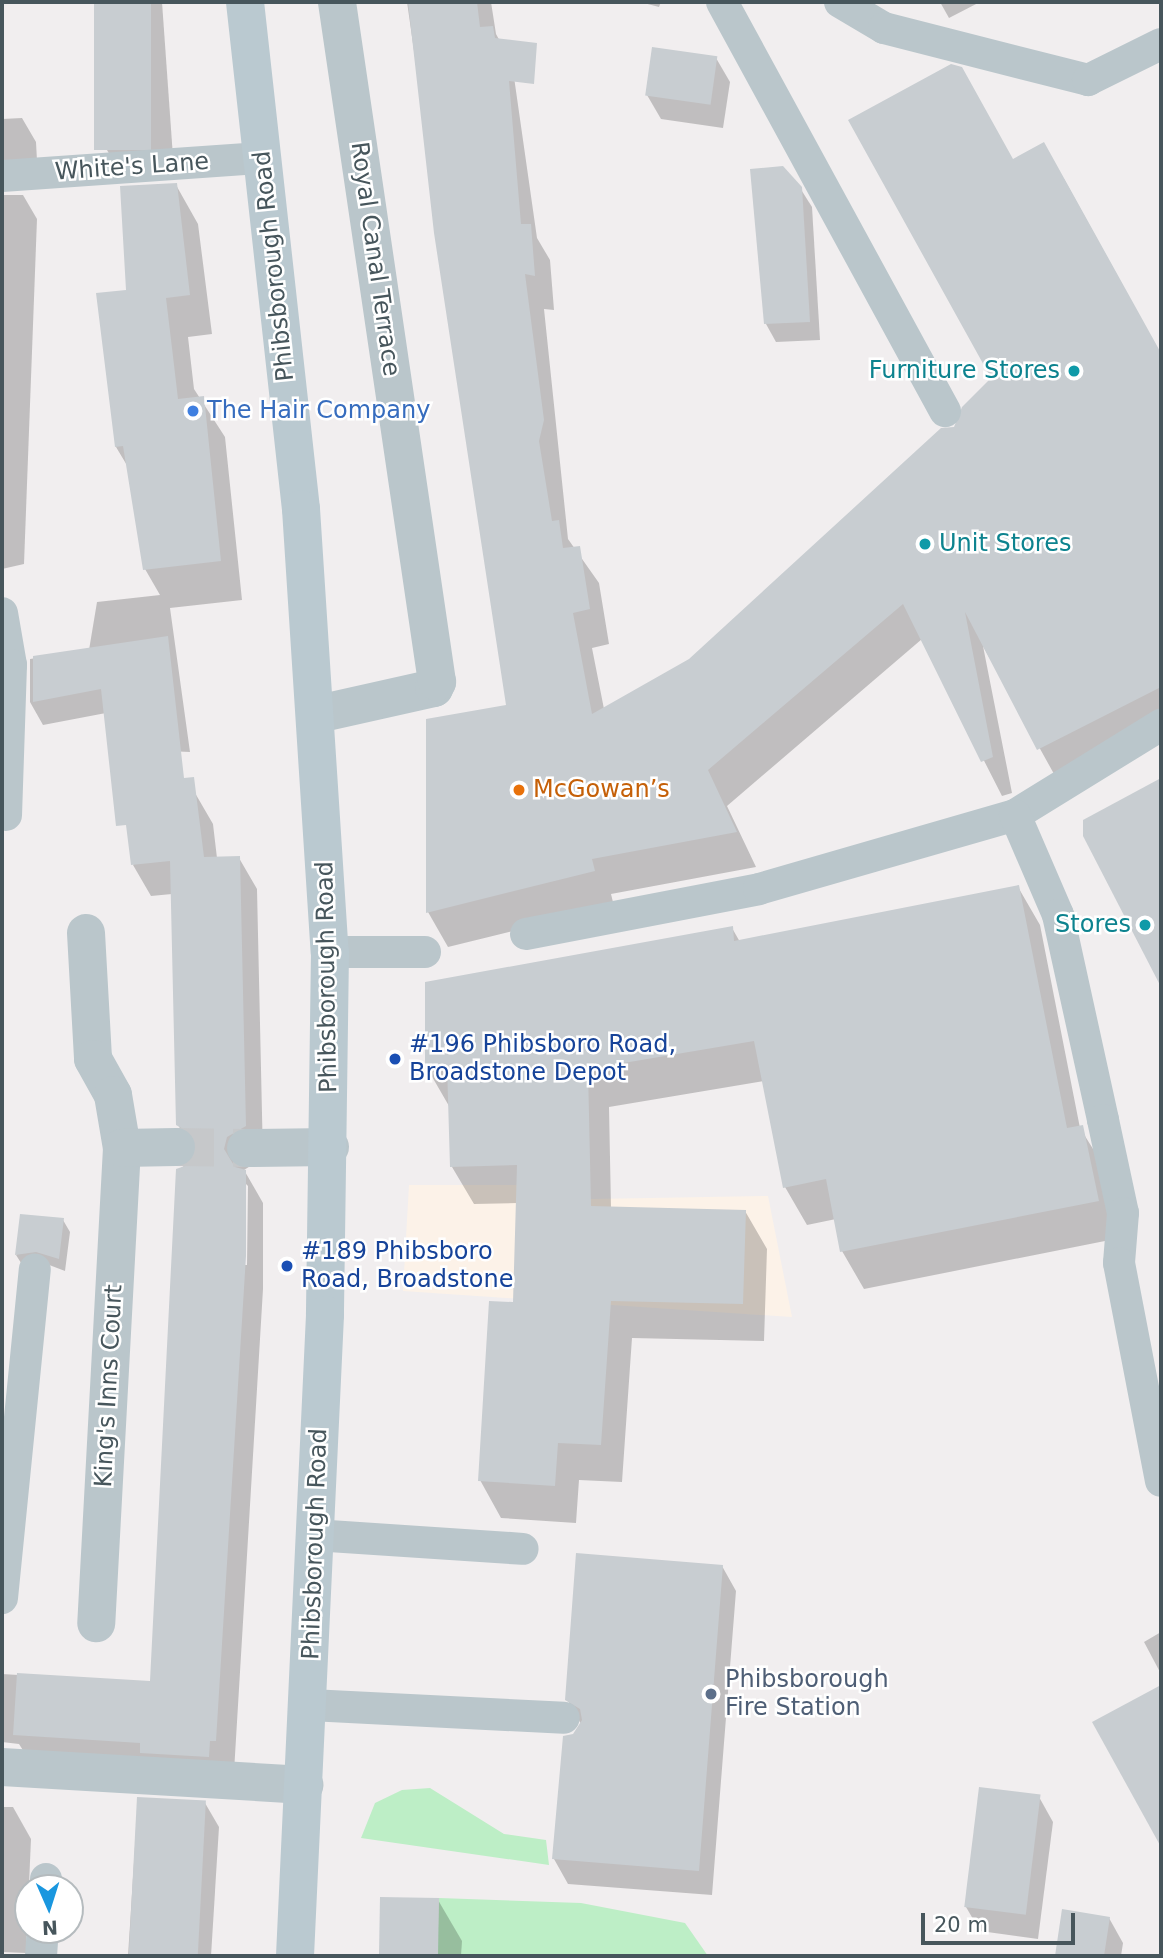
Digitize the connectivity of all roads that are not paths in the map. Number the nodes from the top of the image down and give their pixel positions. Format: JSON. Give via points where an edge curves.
{"nodes":[{"id":1,"x":245,"y":2,"type":"edge"},
{"id":2,"x":337,"y":2,"type":"edge"},
{"id":3,"x":722,"y":2,"type":"edge"},
{"id":4,"x":840,"y":2,"type":"edge"},
{"id":5,"x":1161,"y":44,"type":"edge"},
{"id":6,"x":261,"y":158,"type":"junction"},
{"id":7,"x":2,"y":176,"type":"edge"},
{"id":8,"x":945,"y":411,"type":"dead end"},
{"id":9,"x":2,"y":613,"type":"edge"},
{"id":10,"x":318,"y":714,"type":"junction"},
{"id":11,"x":1161,"y":725,"type":"edge"},
{"id":12,"x":6,"y":815,"type":"dead end"},
{"id":13,"x":1015,"y":816,"type":"junction"},
{"id":14,"x":86,"y":933,"type":"dead end"},
{"id":15,"x":526,"y":934,"type":"dead end"},
{"id":16,"x":330,"y":952,"type":"junction"},
{"id":17,"x":425,"y":952,"type":"dead end"},
{"id":18,"x":176,"y":1147,"type":"tunnel mouth"},
{"id":19,"x":330,"y":1147,"type":"junction"},
{"id":20,"x":122,"y":1148,"type":"junction"},
{"id":21,"x":246,"y":1148,"type":"tunnel mouth"},
{"id":22,"x":35,"y":1270,"type":"dead end"},
{"id":23,"x":1161,"y":1481,"type":"edge"},
{"id":24,"x":314,"y":1535,"type":"junction"},
{"id":25,"x":523,"y":1549,"type":"dead end"},
{"id":26,"x":2,"y":1598,"type":"edge"},
{"id":27,"x":96,"y":1623,"type":"dead end"},
{"id":28,"x":310,"y":1705,"type":"junction"},
{"id":29,"x":564,"y":1718,"type":"dead end"},
{"id":30,"x":2,"y":1767,"type":"edge"},
{"id":31,"x":304,"y":1785,"type":"junction"},
{"id":32,"x":295,"y":1956,"type":"edge"}],
"edges":[{"from":1,"to":6,"type":"main road","name":"Phibsborough Road"},
{"from":2,"to":10,"type":"street","name":"Royal Canal Terrace","via":[[438,682],[434,688]]},
{"from":3,"to":8,"type":"lane"},
{"from":4,"to":5,"type":"lane","via":[[884,28],[1088,80]]},
{"from":6,"to":7,"type":"lane","name":"White's Lane"},
{"from":6,"to":10,"type":"main road","name":"Phibsborough Road"},
{"from":9,"to":12,"type":"lane","via":[[11,665]]},
{"from":10,"to":16,"type":"main road","name":"Phibsborough Road"},
{"from":11,"to":13,"type":"lane"},
{"from":13,"to":15,"type":"lane","via":[[759,889]]},
{"from":13,"to":23,"type":"lane","via":[[1058,915],[1073,983],[1123,1213],[1119,1263]]},
{"from":14,"to":20,"type":"street","name":"King's Inns Court","via":[[93,1059],[113,1095]]},
{"from":16,"to":17,"type":"lane"},
{"from":16,"to":19,"type":"main road","name":"Phibsborough Road"},
{"from":18,"to":20,"type":"street"},
{"from":19,"to":21,"type":"street"},
{"from":19,"to":24,"type":"main road","name":"Phibsborough Road"},
{"from":20,"to":27,"type":"street","name":"King's Inns Court"},
{"from":22,"to":26,"type":"lane"},
{"from":24,"to":25,"type":"lane"},
{"from":24,"to":28,"type":"main road","name":"Phibsborough Road"},
{"from":28,"to":29,"type":"lane"},
{"from":28,"to":31,"type":"main road","name":"Phibsborough Road"},
{"from":30,"to":31,"type":"street"},
{"from":31,"to":32,"type":"main road","name":"Phibsborough Road"}]}
